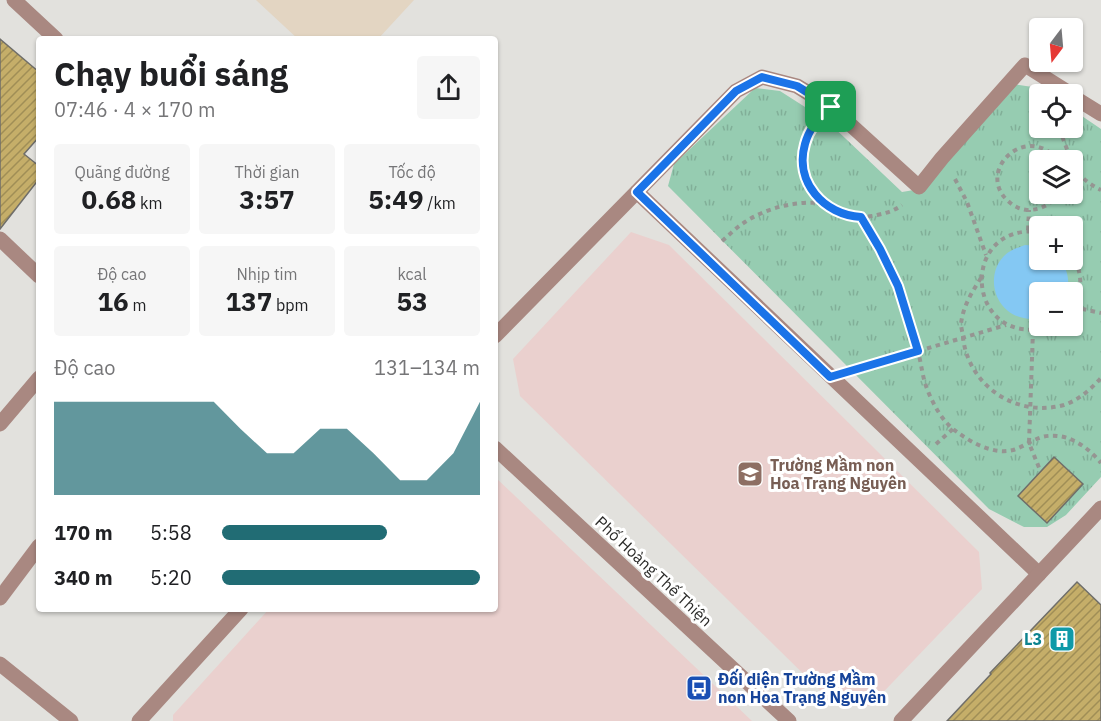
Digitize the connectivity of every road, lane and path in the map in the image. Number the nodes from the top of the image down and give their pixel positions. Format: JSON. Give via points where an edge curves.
{"nodes":[{"id":1,"x":14,"y":0,"type":"edge"},
{"id":2,"x":53,"y":36,"type":"edge"},
{"id":3,"x":1054,"y":84,"type":"edge"},
{"id":4,"x":1083,"y":102,"type":"edge"},
{"id":5,"x":831,"y":107,"type":"junction"},
{"id":6,"x":1101,"y":114,"type":"edge"},
{"id":7,"x":1045,"y":150,"type":"edge"},
{"id":8,"x":942,"y":158,"type":"junction"},
{"id":9,"x":1083,"y":178,"type":"edge"},
{"id":10,"x":919,"y":187,"type":"junction"},
{"id":11,"x":1101,"y":190,"type":"edge"},
{"id":12,"x":637,"y":192,"type":"junction"},
{"id":13,"x":823,"y":203,"type":"junction"},
{"id":14,"x":1048,"y":204,"type":"edge"},
{"id":15,"x":1029,"y":210,"type":"junction"},
{"id":16,"x":861,"y":217,"type":"junction"},
{"id":17,"x":1028,"y":230,"type":"joint"},
{"id":18,"x":0,"y":239,"type":"edge"},
{"id":19,"x":704,"y":256,"type":"junction"},
{"id":20,"x":987,"y":256,"type":"junction"},
{"id":21,"x":36,"y":273,"type":"edge"},
{"id":22,"x":981,"y":278,"type":"junction"},
{"id":23,"x":1083,"y":309,"type":"edge"},
{"id":24,"x":1101,"y":313,"type":"edge"},
{"id":25,"x":1007,"y":324,"type":"junction"},
{"id":26,"x":1029,"y":330,"type":"edge"},
{"id":27,"x":498,"y":333,"type":"edge"},
{"id":28,"x":1033,"y":336,"type":"edge"},
{"id":29,"x":963,"y":338,"type":"junction"},
{"id":30,"x":918,"y":351,"type":"junction"},
{"id":31,"x":830,"y":377,"type":"junction"},
{"id":32,"x":1101,"y":378,"type":"edge"},
{"id":33,"x":36,"y":382,"type":"edge"},
{"id":34,"x":1030,"y":406,"type":"junction"},
{"id":35,"x":0,"y":424,"type":"edge"},
{"id":36,"x":1029,"y":442,"type":"junction"},
{"id":37,"x":498,"y":451,"type":"edge"},
{"id":38,"x":1101,"y":464,"type":"edge"},
{"id":39,"x":1040,"y":470,"type":"dead end"},
{"id":40,"x":1101,"y":508,"type":"edge"},
{"id":41,"x":36,"y":550,"type":"edge"},
{"id":42,"x":1039,"y":574,"type":"junction"},
{"id":43,"x":0,"y":598,"type":"edge"},
{"id":44,"x":238,"y":612,"type":"edge"},
{"id":45,"x":0,"y":664,"type":"edge"},
{"id":46,"x":71,"y":721,"type":"edge"},
{"id":47,"x":139,"y":721,"type":"edge"},
{"id":48,"x":789,"y":721,"type":"edge"},
{"id":49,"x":901,"y":721,"type":"edge"}],
"edges":[{"from":1,"to":2,"type":"street"},
{"from":3,"to":8,"type":"street","via":[[1025,66]]},
{"from":4,"to":6,"type":"street"},
{"from":5,"to":10,"type":"street"},
{"from":5,"to":12,"type":"street","via":[[797,86],[762,77],[736,91]]},
{"from":5,"to":13,"type":"path","via":[[822,114],[804,144],[806,179]]},
{"from":7,"to":15,"type":"path","via":[[1021,147],[1011,151],[999,168],[999,189],[1005,198],[1013,206]]},
{"from":8,"to":10,"type":"street"},
{"from":8,"to":20,"type":"path","via":[[967,202]]},
{"from":9,"to":11,"type":"path"},
{"from":10,"to":16,"type":"path","via":[[894,211]]},
{"from":12,"to":19,"type":"street"},
{"from":12,"to":27,"type":"street"},
{"from":13,"to":16,"type":"path","via":[[836,212]]},
{"from":13,"to":19,"type":"path","via":[[795,203],[760,214]]},
{"from":14,"to":15,"type":"path"},
{"from":15,"to":17,"type":"path"},
{"from":16,"to":30,"type":"path","via":[[898,286]]},
{"from":17,"to":20,"type":"path","via":[[996,243]]},
{"from":18,"to":21,"type":"street"},
{"from":19,"to":31,"type":"street"},
{"from":20,"to":22,"type":"path"},
{"from":22,"to":25,"type":"path","via":[[985,302]]},
{"from":22,"to":29,"type":"path","via":[[967,302],[961,324]]},
{"from":23,"to":24,"type":"path"},
{"from":25,"to":26,"type":"path"},
{"from":25,"to":29,"type":"path"},
{"from":28,"to":34,"type":"path"},
{"from":29,"to":30,"type":"path"},
{"from":29,"to":34,"type":"path","via":[[975,372],[992,391],[1014,404]]},
{"from":30,"to":31,"type":"path"},
{"from":30,"to":36,"type":"path","via":[[933,402],[955,431],[991,450],[1011,450]]},
{"from":31,"to":42,"type":"street"},
{"from":32,"to":34,"type":"path","via":[[1088,392],[1065,404]]},
{"from":33,"to":35,"type":"street"},
{"from":34,"to":36,"type":"path"},
{"from":36,"to":38,"type":"path","via":[[1041,437],[1065,437],[1090,451]]},
{"from":36,"to":39,"type":"path"},
{"from":37,"to":48,"type":"street","name":"Phố Hoàng Thế Thiện"},
{"from":40,"to":42,"type":"street"},
{"from":41,"to":43,"type":"street"},
{"from":42,"to":49,"type":"street"},
{"from":44,"to":47,"type":"street"},
{"from":45,"to":46,"type":"street"}]}
